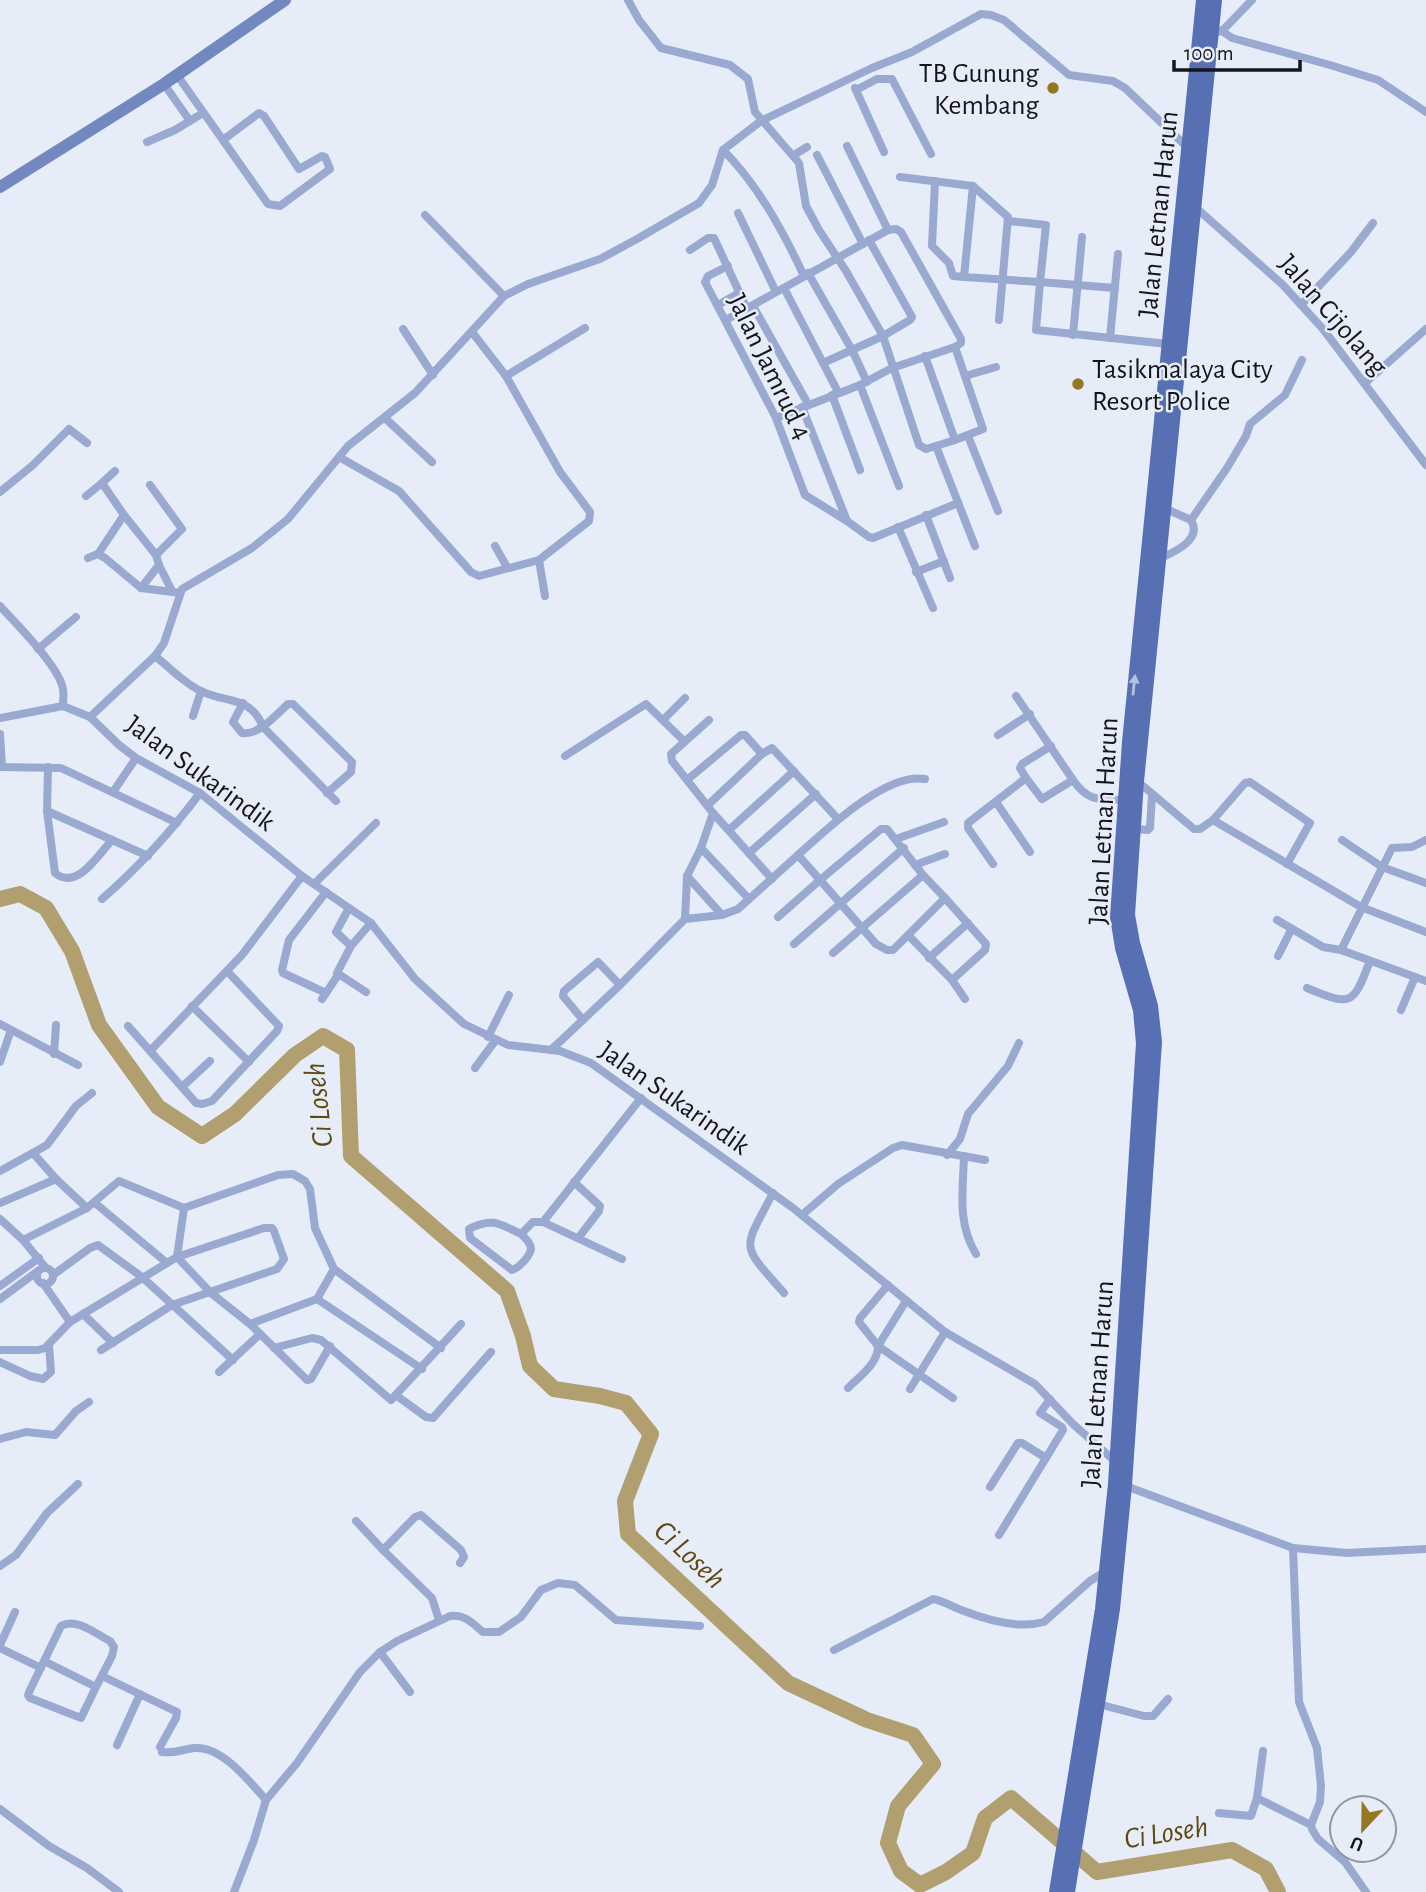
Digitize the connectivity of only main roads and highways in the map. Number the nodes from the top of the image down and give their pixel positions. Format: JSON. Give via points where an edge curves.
{"nodes":[{"id":1,"x":285,"y":0,"type":"edge"},
{"id":2,"x":1203,"y":0,"type":"edge"},
{"id":3,"x":1215,"y":0,"type":"edge"},
{"id":4,"x":1199,"y":105,"type":"junction"},
{"id":5,"x":0,"y":187,"type":"edge"},
{"id":6,"x":1178,"y":303,"type":"junction"},
{"id":7,"x":1154,"y":565,"type":"junction"},
{"id":8,"x":1132,"y":779,"type":"junction"},
{"id":9,"x":1135,"y":1243,"type":"junction"},
{"id":10,"x":1120,"y":1484,"type":"junction"},
{"id":11,"x":1071,"y":1829,"type":"junction"},
{"id":12,"x":1056,"y":1892,"type":"edge"},
{"id":13,"x":1068,"y":1892,"type":"edge"}],
"edges":[{"from":1,"to":5,"type":"main road","via":[[164,84]]},
{"from":2,"to":4,"type":"main road","name":"Jalan Letnan Harun"},
{"from":3,"to":4,"type":"main road","name":"Jalan Letnan Harun","via":[[1217,31]]},
{"from":4,"to":6,"type":"main road","name":"Jalan Letnan Harun","via":[[1194,206]]},
{"from":4,"to":6,"type":"main road","name":"Jalan Letnan Harun","via":[[1188,148]]},
{"from":6,"to":7,"type":"main road","name":"Jalan Letnan Harun","via":[[1164,508]]},
{"from":6,"to":7,"type":"main road","name":"Jalan Letnan Harun","via":[[1168,344]]},
{"from":7,"to":8,"type":"main road","name":"Jalan Letnan Harun"},
{"from":8,"to":9,"type":"main road","name":"Jalan Letnan Harun","via":[[1125,800],[1117,917],[1140,1010],[1143,1043]]},
{"from":8,"to":9,"type":"main road","name":"Jalan Letnan Harun","via":[[1135,830],[1128,915],[1151,1006],[1155,1042]]},
{"from":9,"to":10,"type":"main road","name":"Jalan Letnan Harun"},
{"from":10,"to":11,"type":"main road","name":"Jalan Letnan Harun"},
{"from":10,"to":11,"type":"main road","name":"Jalan Letnan Harun","via":[[1113,1609]]},
{"from":11,"to":12,"type":"main road","name":"Jalan Letnan Harun"},
{"from":11,"to":13,"type":"main road","name":"Jalan Letnan Harun"}]}
